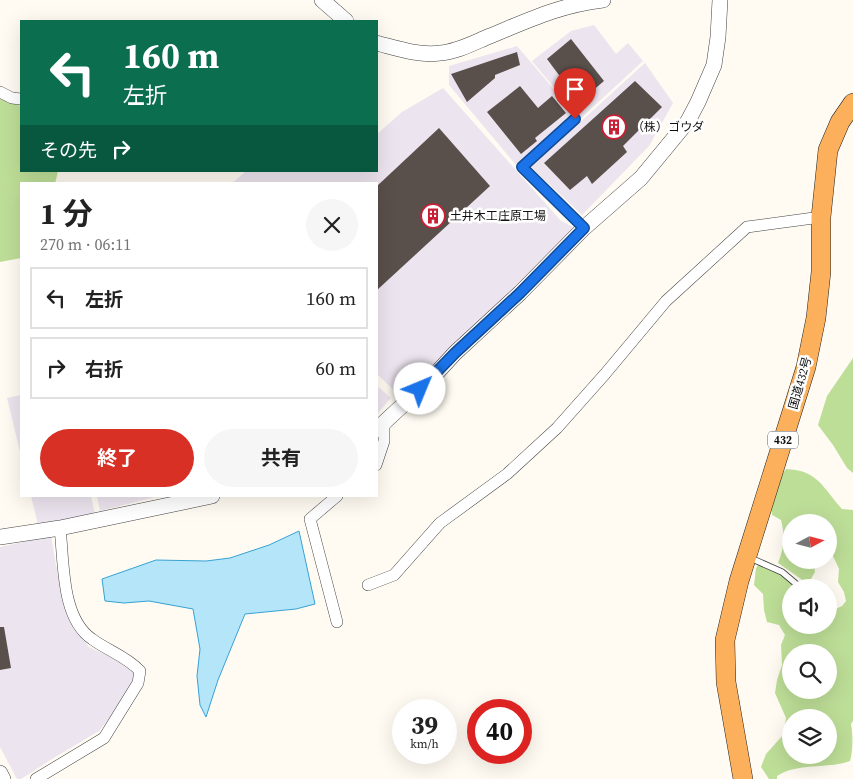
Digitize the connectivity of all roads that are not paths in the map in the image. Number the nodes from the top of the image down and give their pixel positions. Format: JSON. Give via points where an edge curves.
{"nodes":[{"id":1,"x":322,"y":0,"type":"edge"},
{"id":2,"x":603,"y":0,"type":"edge"},
{"id":3,"x":720,"y":0,"type":"edge"},
{"id":4,"x":345,"y":20,"type":"edge"},
{"id":5,"x":378,"y":43,"type":"edge"},
{"id":6,"x":0,"y":92,"type":"edge"},
{"id":7,"x":20,"y":99,"type":"edge"},
{"id":8,"x":853,"y":103,"type":"edge"},
{"id":9,"x":575,"y":119,"type":"dead end"},
{"id":10,"x":821,"y":217,"type":"junction"},
{"id":11,"x":584,"y":228,"type":"junction"},
{"id":12,"x":380,"y":426,"type":"edge"},
{"id":13,"x":378,"y":459,"type":"edge"},
{"id":14,"x":207,"y":497,"type":"edge"},
{"id":15,"x":336,"y":497,"type":"edge"},
{"id":16,"x":60,"y":528,"type":"junction"},
{"id":17,"x":0,"y":537,"type":"edge"},
{"id":18,"x":746,"y":557,"type":"junction"},
{"id":19,"x":790,"y":579,"type":"edge"},
{"id":20,"x":368,"y":585,"type":"dead end"},
{"id":21,"x":338,"y":622,"type":"dead end"},
{"id":22,"x":0,"y":773,"type":"edge"},
{"id":23,"x":3,"y":779,"type":"edge"},
{"id":24,"x":36,"y":779,"type":"edge"},
{"id":25,"x":744,"y":779,"type":"edge"}],
"edges":[{"from":1,"to":4,"type":"street"},
{"from":2,"to":5,"type":"street","via":[[572,4],[441,53],[418,53]]},
{"from":3,"to":11,"type":"street","via":[[714,65],[688,121],[641,178]]},
{"from":6,"to":7,"type":"street"},
{"from":8,"to":10,"type":"highway","name":"国道432号","number":"432","via":[[840,122],[828,150]]},
{"from":9,"to":11,"type":"lane","via":[[522,167]]},
{"from":10,"to":18,"type":"highway","name":"国道432号","number":"432","via":[[821,272],[806,367]]},
{"from":10,"to":20,"type":"street","via":[[747,227],[666,301],[557,428],[507,474],[440,524],[394,575]]},
{"from":11,"to":12,"type":"street"},
{"from":12,"to":13,"type":"street","via":[[384,441]]},
{"from":14,"to":16,"type":"street"},
{"from":15,"to":21,"type":"street","via":[[310,519]]},
{"from":16,"to":17,"type":"street"},
{"from":16,"to":24,"type":"street","via":[[67,599],[76,620],[84,634],[132,662],[140,671],[138,683],[104,738]]},
{"from":18,"to":19,"type":"lane","via":[[782,572]]},
{"from":18,"to":25,"type":"highway","name":"国道432号","number":"432","via":[[725,640],[726,682]]},
{"from":22,"to":23,"type":"street"}]}
